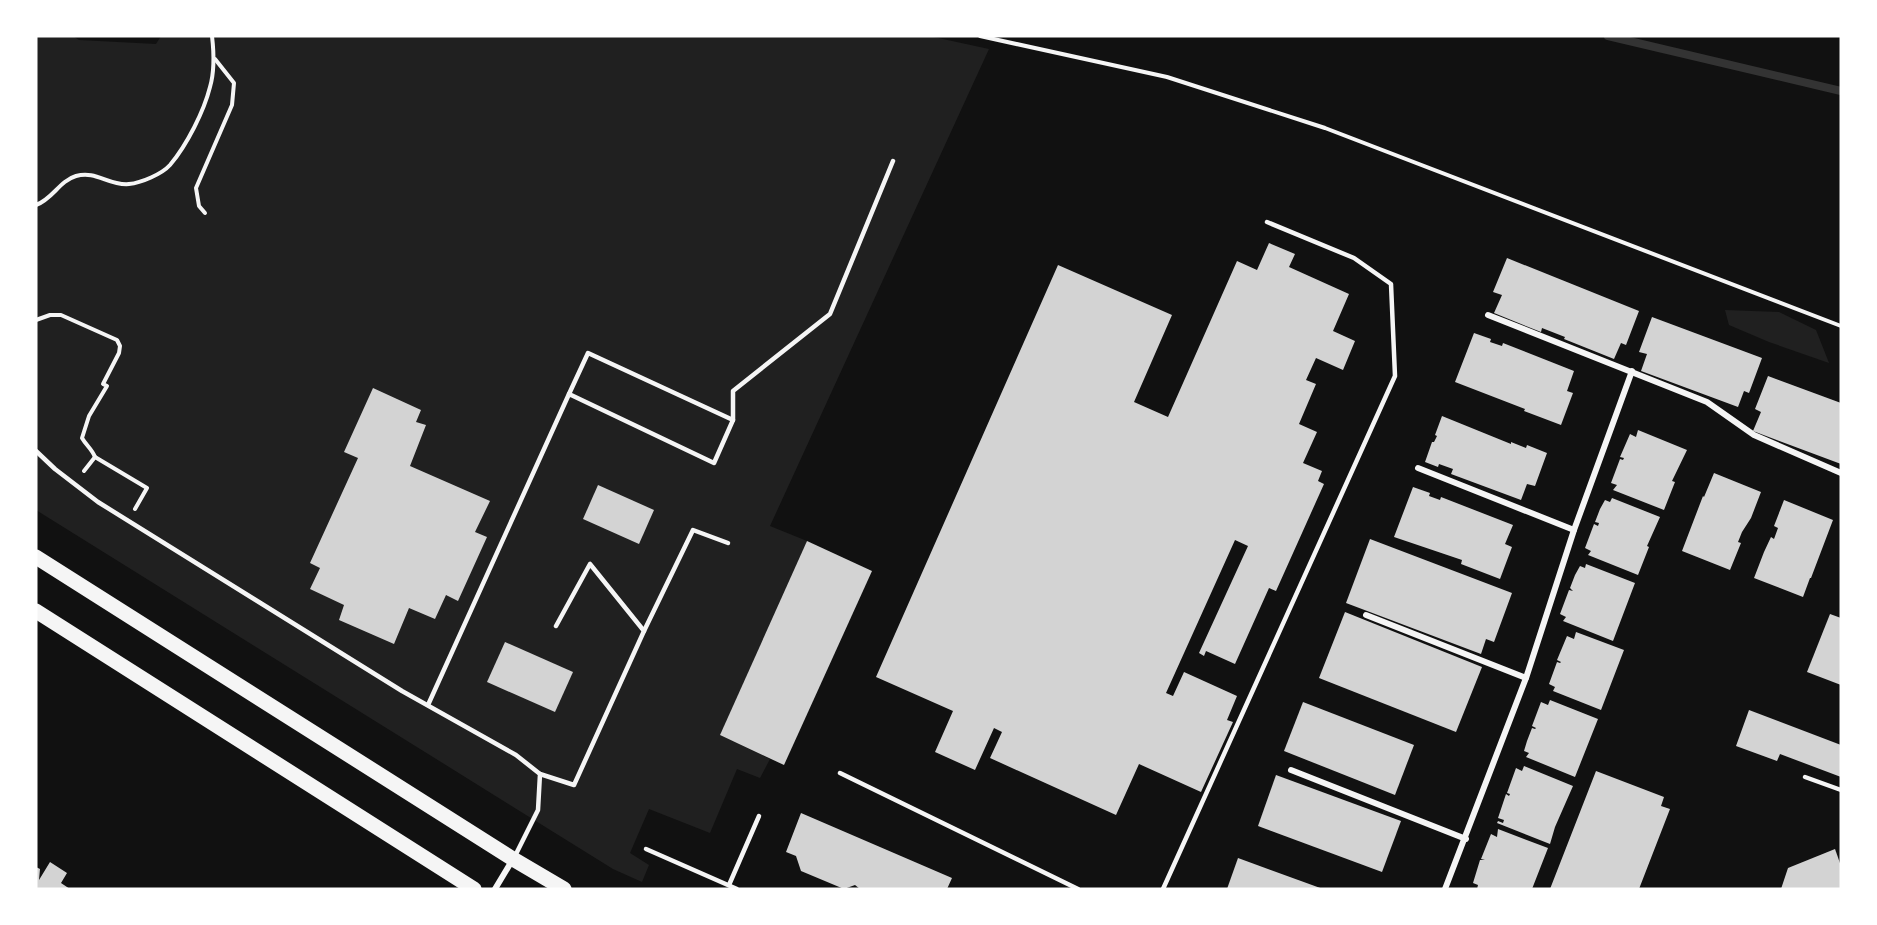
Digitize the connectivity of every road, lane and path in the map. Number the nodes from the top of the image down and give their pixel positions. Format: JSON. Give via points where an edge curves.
{"nodes":[{"id":1,"x":212,"y":36,"type":"edge"},
{"id":2,"x":980,"y":36,"type":"edge"},
{"id":3,"x":214,"y":58,"type":"junction"},
{"id":4,"x":893,"y":161,"type":"dead end"},
{"id":5,"x":36,"y":205,"type":"edge"},
{"id":6,"x":205,"y":213,"type":"dead end"},
{"id":7,"x":1267,"y":222,"type":"dead end"},
{"id":8,"x":1488,"y":315,"type":"dead end"},
{"id":9,"x":36,"y":320,"type":"edge"},
{"id":10,"x":1841,"y":326,"type":"edge"},
{"id":11,"x":1632,"y":371,"type":"junction"},
{"id":12,"x":569,"y":394,"type":"junction"},
{"id":13,"x":733,"y":420,"type":"junction"},
{"id":14,"x":36,"y":451,"type":"edge"},
{"id":15,"x":95,"y":457,"type":"junction"},
{"id":16,"x":1418,"y":468,"type":"dead end"},
{"id":17,"x":1841,"y":473,"type":"edge"},
{"id":18,"x":74,"y":484,"type":"junction"},
{"id":19,"x":128,"y":521,"type":"junction"},
{"id":20,"x":1574,"y":530,"type":"junction"},
{"id":21,"x":728,"y":543,"type":"dead end"},
{"id":22,"x":36,"y":557,"type":"edge"},
{"id":23,"x":36,"y":611,"type":"edge"},
{"id":24,"x":1366,"y":615,"type":"dead end"},
{"id":25,"x":556,"y":626,"type":"dead end"},
{"id":26,"x":644,"y":631,"type":"junction"},
{"id":27,"x":1526,"y":678,"type":"junction"},
{"id":28,"x":428,"y":705,"type":"junction"},
{"id":29,"x":1291,"y":770,"type":"dead end"},
{"id":30,"x":840,"y":773,"type":"dead end"},
{"id":31,"x":540,"y":774,"type":"junction"},
{"id":32,"x":1805,"y":777,"type":"dead end"},
{"id":33,"x":1841,"y":790,"type":"edge"},
{"id":34,"x":759,"y":816,"type":"dead end"},
{"id":35,"x":1466,"y":839,"type":"junction"},
{"id":36,"x":646,"y":849,"type":"dead end"},
{"id":37,"x":513,"y":859,"type":"junction"},
{"id":38,"x":729,"y":885,"type":"junction"},
{"id":39,"x":474,"y":889,"type":"edge"},
{"id":40,"x":495,"y":889,"type":"edge"},
{"id":41,"x":564,"y":889,"type":"edge"},
{"id":42,"x":737,"y":889,"type":"edge"},
{"id":43,"x":1078,"y":889,"type":"edge"},
{"id":44,"x":1163,"y":889,"type":"edge"},
{"id":45,"x":1445,"y":889,"type":"edge"}],
"edges":[{"from":1,"to":3,"type":"path"},
{"from":2,"to":10,"type":"path","via":[[1167,77],[1325,128]]},
{"from":3,"to":5,"type":"path","via":[[211,86],[196,123],[169,166],[131,184],[115,184],[89,173],[76,175]]},
{"from":3,"to":6,"type":"path","via":[[234,83],[232,105],[196,188],[198,206]]},
{"from":4,"to":13,"type":"lane","via":[[830,314],[733,391]]},
{"from":7,"to":44,"type":"lane","via":[[1354,258],[1391,284],[1395,376]]},
{"from":8,"to":11,"type":"street"},
{"from":9,"to":15,"type":"path","via":[[61,315],[117,340],[120,346],[103,384],[107,386],[88,416],[82,438]]},
{"from":11,"to":17,"type":"street","via":[[1707,402],[1754,435]]},
{"from":11,"to":20,"type":"street"},
{"from":12,"to":13,"type":"lane","via":[[588,353]]},
{"from":12,"to":13,"type":"lane","via":[[714,463]]},
{"from":12,"to":28,"type":"lane"},
{"from":14,"to":18,"type":"lane"},
{"from":15,"to":18,"type":"path"},
{"from":15,"to":19,"type":"path","via":[[147,488]]},
{"from":16,"to":20,"type":"street"},
{"from":18,"to":19,"type":"lane"},
{"from":19,"to":28,"type":"lane"},
{"from":20,"to":27,"type":"street"},
{"from":21,"to":26,"type":"lane","via":[[693,530]]},
{"from":22,"to":37,"type":"main road"},
{"from":23,"to":39,"type":"main road"},
{"from":24,"to":27,"type":"street"},
{"from":25,"to":26,"type":"lane","via":[[590,564]]},
{"from":26,"to":31,"type":"lane","via":[[574,785]]},
{"from":27,"to":35,"type":"street"},
{"from":28,"to":31,"type":"lane","via":[[516,754]]},
{"from":29,"to":35,"type":"street"},
{"from":30,"to":43,"type":"lane"},
{"from":31,"to":37,"type":"lane","via":[[538,810]]},
{"from":32,"to":33,"type":"lane"},
{"from":34,"to":38,"type":"lane"},
{"from":35,"to":45,"type":"street"},
{"from":36,"to":38,"type":"lane"},
{"from":37,"to":40,"type":"street"},
{"from":37,"to":41,"type":"main road"},
{"from":38,"to":42,"type":"lane"}]}
